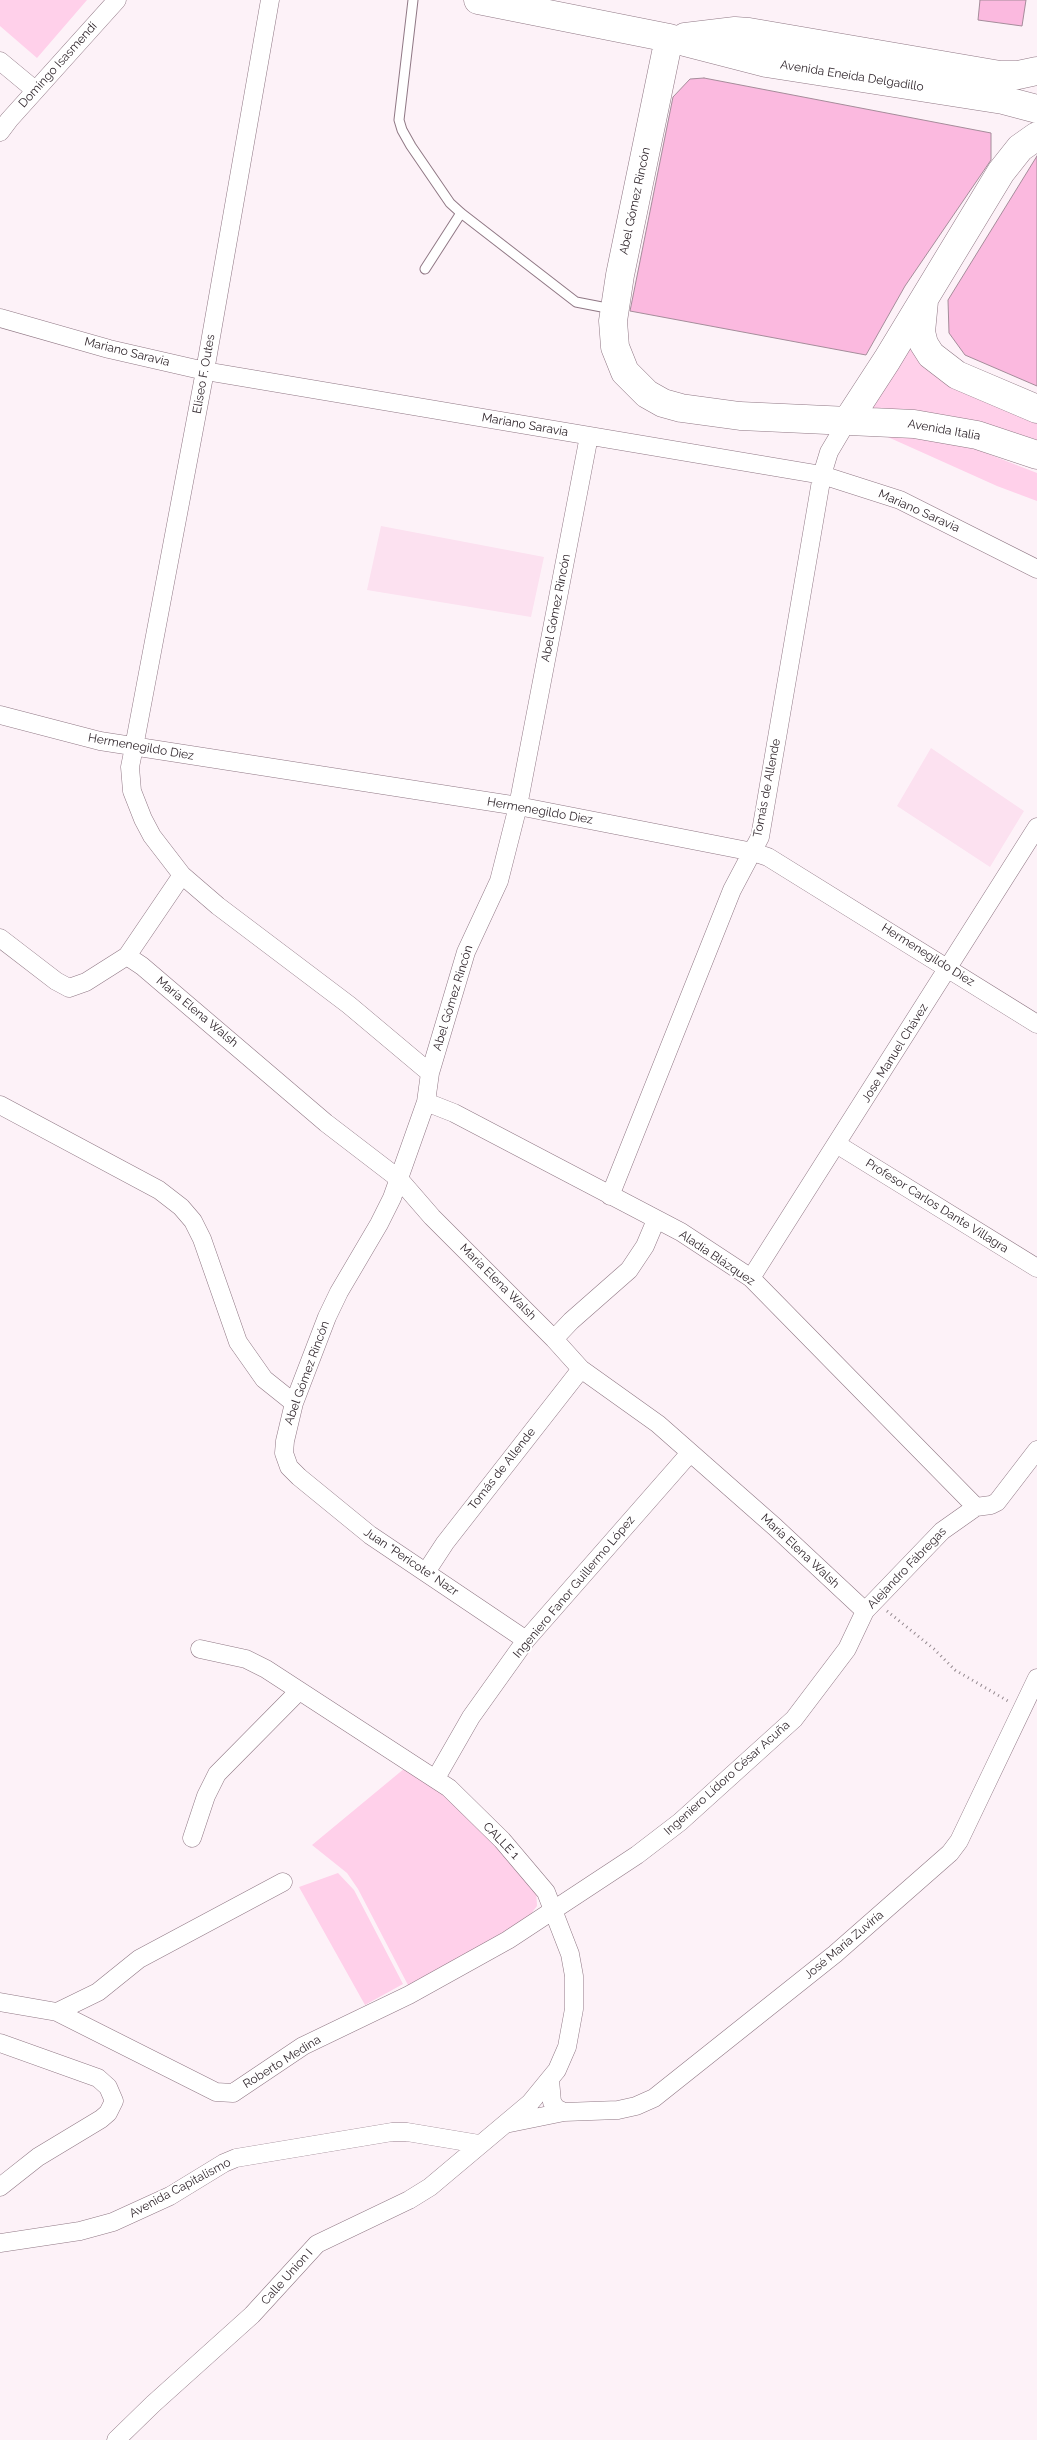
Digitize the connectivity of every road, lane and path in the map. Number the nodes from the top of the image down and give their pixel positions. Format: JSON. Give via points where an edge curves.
{"nodes":[{"id":1,"x":117,"y":0,"type":"edge"},
{"id":2,"x":270,"y":0,"type":"edge"},
{"id":3,"x":413,"y":0,"type":"edge"},
{"id":4,"x":478,"y":0,"type":"edge"},
{"id":5,"x":669,"y":38,"type":"junction"},
{"id":6,"x":0,"y":61,"type":"edge"},
{"id":7,"x":1037,"y":71,"type":"edge"},
{"id":8,"x":35,"y":90,"type":"junction"},
{"id":9,"x":1037,"y":109,"type":"edge"},
{"id":10,"x":0,"y":132,"type":"edge"},
{"id":11,"x":1037,"y":136,"type":"edge"},
{"id":12,"x":460,"y":213,"type":"junction"},
{"id":13,"x":425,"y":269,"type":"dead end"},
{"id":14,"x":924,"y":299,"type":"junction"},
{"id":15,"x":615,"y":309,"type":"junction"},
{"id":16,"x":0,"y":318,"type":"edge"},
{"id":17,"x":205,"y":371,"type":"junction"},
{"id":18,"x":640,"y":387,"type":"joint"},
{"id":19,"x":1037,"y":409,"type":"edge"},
{"id":20,"x":848,"y":420,"type":"junction"},
{"id":21,"x":589,"y":436,"type":"junction"},
{"id":22,"x":1037,"y":455,"type":"edge"},
{"id":23,"x":822,"y":475,"type":"junction"},
{"id":24,"x":1037,"y":570,"type":"edge"},
{"id":25,"x":0,"y":714,"type":"edge"},
{"id":26,"x":134,"y":747,"type":"junction"},
{"id":27,"x":518,"y":806,"type":"junction"},
{"id":28,"x":1037,"y":826,"type":"edge"},
{"id":29,"x":752,"y":852,"type":"junction"},
{"id":30,"x":182,"y":875,"type":"junction"},
{"id":31,"x":0,"y":938,"type":"edge"},
{"id":32,"x":127,"y":956,"type":"junction"},
{"id":33,"x":948,"y":968,"type":"junction"},
{"id":34,"x":1037,"y":1024,"type":"edge"},
{"id":35,"x":430,"y":1073,"type":"junction"},
{"id":36,"x":426,"y":1102,"type":"junction"},
{"id":37,"x":0,"y":1105,"type":"edge"},
{"id":38,"x":838,"y":1145,"type":"junction"},
{"id":39,"x":399,"y":1179,"type":"junction"},
{"id":40,"x":610,"y":1196,"type":"junction"},
{"id":41,"x":656,"y":1220,"type":"junction"},
{"id":42,"x":1037,"y":1268,"type":"edge"},
{"id":43,"x":751,"y":1278,"type":"junction"},
{"id":44,"x":554,"y":1339,"type":"junction"},
{"id":45,"x":581,"y":1368,"type":"junction"},
{"id":46,"x":294,"y":1403,"type":"junction"},
{"id":47,"x":1037,"y":1450,"type":"edge"},
{"id":48,"x":690,"y":1453,"type":"junction"},
{"id":49,"x":284,"y":1454,"type":"joint"},
{"id":50,"x":976,"y":1507,"type":"junction"},
{"id":51,"x":426,"y":1572,"type":"junction"},
{"id":52,"x":870,"y":1606,"type":"junction"},
{"id":53,"x":526,"y":1640,"type":"junction"},
{"id":54,"x":200,"y":1649,"type":"dead end"},
{"id":55,"x":1037,"y":1678,"type":"edge"},
{"id":56,"x":298,"y":1692,"type":"junction"},
{"id":57,"x":1022,"y":1711,"type":"junction"},
{"id":58,"x":436,"y":1778,"type":"junction"},
{"id":59,"x":192,"y":1838,"type":"dead end"},
{"id":60,"x":283,"y":1882,"type":"dead end"},
{"id":61,"x":553,"y":1911,"type":"junction"},
{"id":62,"x":0,"y":2002,"type":"edge"},
{"id":63,"x":57,"y":2012,"type":"junction"},
{"id":64,"x":0,"y":2043,"type":"edge"},
{"id":65,"x":550,"y":2080,"type":"junction"},
{"id":66,"x":564,"y":2112,"type":"junction"},
{"id":67,"x":503,"y":2125,"type":"junction"},
{"id":68,"x":479,"y":2144,"type":"junction"},
{"id":69,"x":0,"y":2187,"type":"edge"},
{"id":70,"x":0,"y":2243,"type":"edge"},
{"id":71,"x":116,"y":2440,"type":"edge"}],
"edges":[{"from":1,"to":8,"type":"street","name":"Domingo Isasmendi"},
{"from":2,"to":17,"type":"street","name":"Eliseo F. Outes"},
{"from":3,"to":12,"type":"lane","via":[[399,120],[402,130],[450,204]]},
{"from":4,"to":5,"type":"main road","name":"Avenida Eneida Delgadillo"},
{"from":5,"to":7,"type":"main road","name":"Avenida Eneida Delgadillo","via":[[750,32],[1000,76]]},
{"from":5,"to":9,"type":"main road","name":"Avenida Eneida Delgadillo","via":[[766,63],[1003,100]]},
{"from":5,"to":15,"type":"main road","name":"Abel Gómez Rincón"},
{"from":6,"to":8,"type":"street"},
{"from":8,"to":10,"type":"street","name":"Domingo Isasmendi"},
{"from":11,"to":14,"type":"main road","via":[[1020,148],[1001,172]]},
{"from":12,"to":13,"type":"lane"},
{"from":12,"to":15,"type":"lane","via":[[576,302]]},
{"from":14,"to":19,"type":"main road","via":[[921,332],[931,355],[957,375]]},
{"from":14,"to":20,"type":"main road"},
{"from":15,"to":18,"type":"main road","name":"Abel Gómez Rincón","via":[[615,347],[625,372]]},
{"from":16,"to":17,"type":"street","name":"Mariano Saravia","via":[[109,349]]},
{"from":17,"to":21,"type":"street","name":"Mariano Saravia"},
{"from":17,"to":26,"type":"street","name":"Eliseo F. Outes"},
{"from":18,"to":20,"type":"main road","name":"Avenida Italia","via":[[663,403],[681,408],[740,416]]},
{"from":20,"to":22,"type":"main road","name":"Avenida Italia","via":[[946,428],[996,440]]},
{"from":20,"to":23,"type":"street","name":"Tomás de Allende","via":[[829,452]]},
{"from":21,"to":23,"type":"street","name":"Mariano Saravia"},
{"from":21,"to":27,"type":"street","name":"Abel Gómez Rincón"},
{"from":23,"to":24,"type":"street","name":"Mariano Saravia","via":[[900,500]]},
{"from":23,"to":29,"type":"street","name":"Tomás de Allende","via":[[760,837]]},
{"from":25,"to":26,"type":"street","name":"Hermenegildo Diez"},
{"from":26,"to":27,"type":"street","name":"Hermenegildo Diez"},
{"from":26,"to":30,"type":"street","name":"Eliseo F. Outes","via":[[130,768],[132,791],[152,836]]},
{"from":27,"to":29,"type":"street","name":"Hermenegildo Diez"},
{"from":27,"to":35,"type":"street","name":"Abel Gómez Rincón","via":[[499,881],[466,952]]},
{"from":28,"to":33,"type":"street","name":"Jose Manuel Chávez"},
{"from":29,"to":33,"type":"street","name":"Hermenegildo Diez","via":[[768,857]]},
{"from":29,"to":40,"type":"street","name":"Tomás de Allende","via":[[732,890]]},
{"from":30,"to":32,"type":"street"},
{"from":30,"to":35,"type":"street","name":"Eliseo F. Outes","via":[[349,1005]]},
{"from":31,"to":32,"type":"street","via":[[68,988],[86,982]]},
{"from":32,"to":39,"type":"street","name":"María Elena Walsh","via":[[326,1123]]},
{"from":33,"to":34,"type":"street","name":"Hermenegildo Diez"},
{"from":33,"to":38,"type":"street","name":"Jose Manuel Chávez"},
{"from":35,"to":36,"type":"street","name":"Abel Gómez Rincón"},
{"from":36,"to":39,"type":"street","name":"Abel Gómez Rincón"},
{"from":36,"to":40,"type":"street","name":"Aladia Blázquez","via":[[454,1113]]},
{"from":37,"to":46,"type":"street","via":[[159,1190],[182,1207],[202,1239],[238,1342],[264,1379]]},
{"from":38,"to":42,"type":"street","name":"Profesor Carlos Dante Villagra"},
{"from":38,"to":43,"type":"street","name":"Jose Manuel Chávez"},
{"from":39,"to":44,"type":"street","name":"María Elena Walsh","via":[[432,1217]]},
{"from":39,"to":46,"type":"street","name":"Abel Gómez Rincón","via":[[379,1224],[339,1292]]},
{"from":40,"to":41,"type":"street","name":"Aladia Blázquez"},
{"from":41,"to":43,"type":"street","name":"Aladia Blázquez"},
{"from":41,"to":44,"type":"street","via":[[645,1246],[629,1270]]},
{"from":43,"to":50,"type":"street","name":"Aladia Blázquez"},
{"from":44,"to":45,"type":"street","name":"María Elena Walsh"},
{"from":45,"to":48,"type":"street","name":"María Elena Walsh","via":[[658,1424]]},
{"from":45,"to":51,"type":"street","name":"Tomás de Allende","via":[[444,1542]]},
{"from":46,"to":49,"type":"street","name":"Abel Gómez Rincón","via":[[284,1441]]},
{"from":47,"to":50,"type":"street","name":"Alejandro Fábregas","via":[[997,1502]]},
{"from":48,"to":52,"type":"street","name":"María Elena Walsh"},
{"from":48,"to":53,"type":"street","name":"Ingeniero Fanor Guillermo López"},
{"from":49,"to":51,"type":"street","name":"Juan \"Pericote\" Nazr","via":[[289,1467],[299,1477],[370,1535]]},
{"from":50,"to":52,"type":"street","name":"Alejandro Fábregas","via":[[942,1532]]},
{"from":51,"to":53,"type":"street","name":"Juan \"Pericote\" Nazr"},
{"from":52,"to":57,"type":"path","via":[[934,1650],[955,1670]]},
{"from":52,"to":61,"type":"street","name":"Ingeniero Lídoro César Acuña","via":[[847,1649],[794,1719],[680,1822]]},
{"from":53,"to":58,"type":"street","name":"Ingeniero Fanor Guillermo López","via":[[472,1717]]},
{"from":54,"to":56,"type":"street","name":"CALLE 1","via":[[246,1659]]},
{"from":55,"to":57,"type":"street","name":"José María Zuviría"},
{"from":56,"to":58,"type":"street","name":"CALLE 1"},
{"from":56,"to":59,"type":"street","via":[[217,1774]]},
{"from":57,"to":66,"type":"street","name":"José María Zuviría","via":[[950,1853],[835,1954],[654,2098],[618,2110]]},
{"from":58,"to":61,"type":"street","name":"CALLE 1","via":[[496,1834],[537,1880]]},
{"from":60,"to":63,"type":"street","via":[[139,1959],[98,1992]]},
{"from":61,"to":63,"type":"street","name":"Roberto Medina","via":[[409,1995],[304,2046],[233,2092],[216,2092]]},
{"from":61,"to":65,"type":"street","name":"CALLE 1","via":[[570,1954],[574,2009],[567,2047]]},
{"from":62,"to":63,"type":"street","name":"Roberto Medina"},
{"from":64,"to":69,"type":"street","via":[[98,2078],[108,2087],[114,2101],[101,2119],[38,2157]]},
{"from":65,"to":66,"type":"street","via":[[552,2102]]},
{"from":65,"to":67,"type":"street","name":"CALLE 1","via":[[530,2103]]},
{"from":66,"to":67,"type":"street","name":"José María Zuviría"},
{"from":67,"to":68,"type":"street","name":"CALLE 1"},
{"from":68,"to":70,"type":"street","name":"Avenida Capitalismo","via":[[392,2132],[245,2156],[224,2162],[170,2196],[113,2222],[80,2231]]},
{"from":68,"to":71,"type":"street","name":"Calle Union I","via":[[449,2174],[409,2200],[317,2244],[252,2315]]}]}
